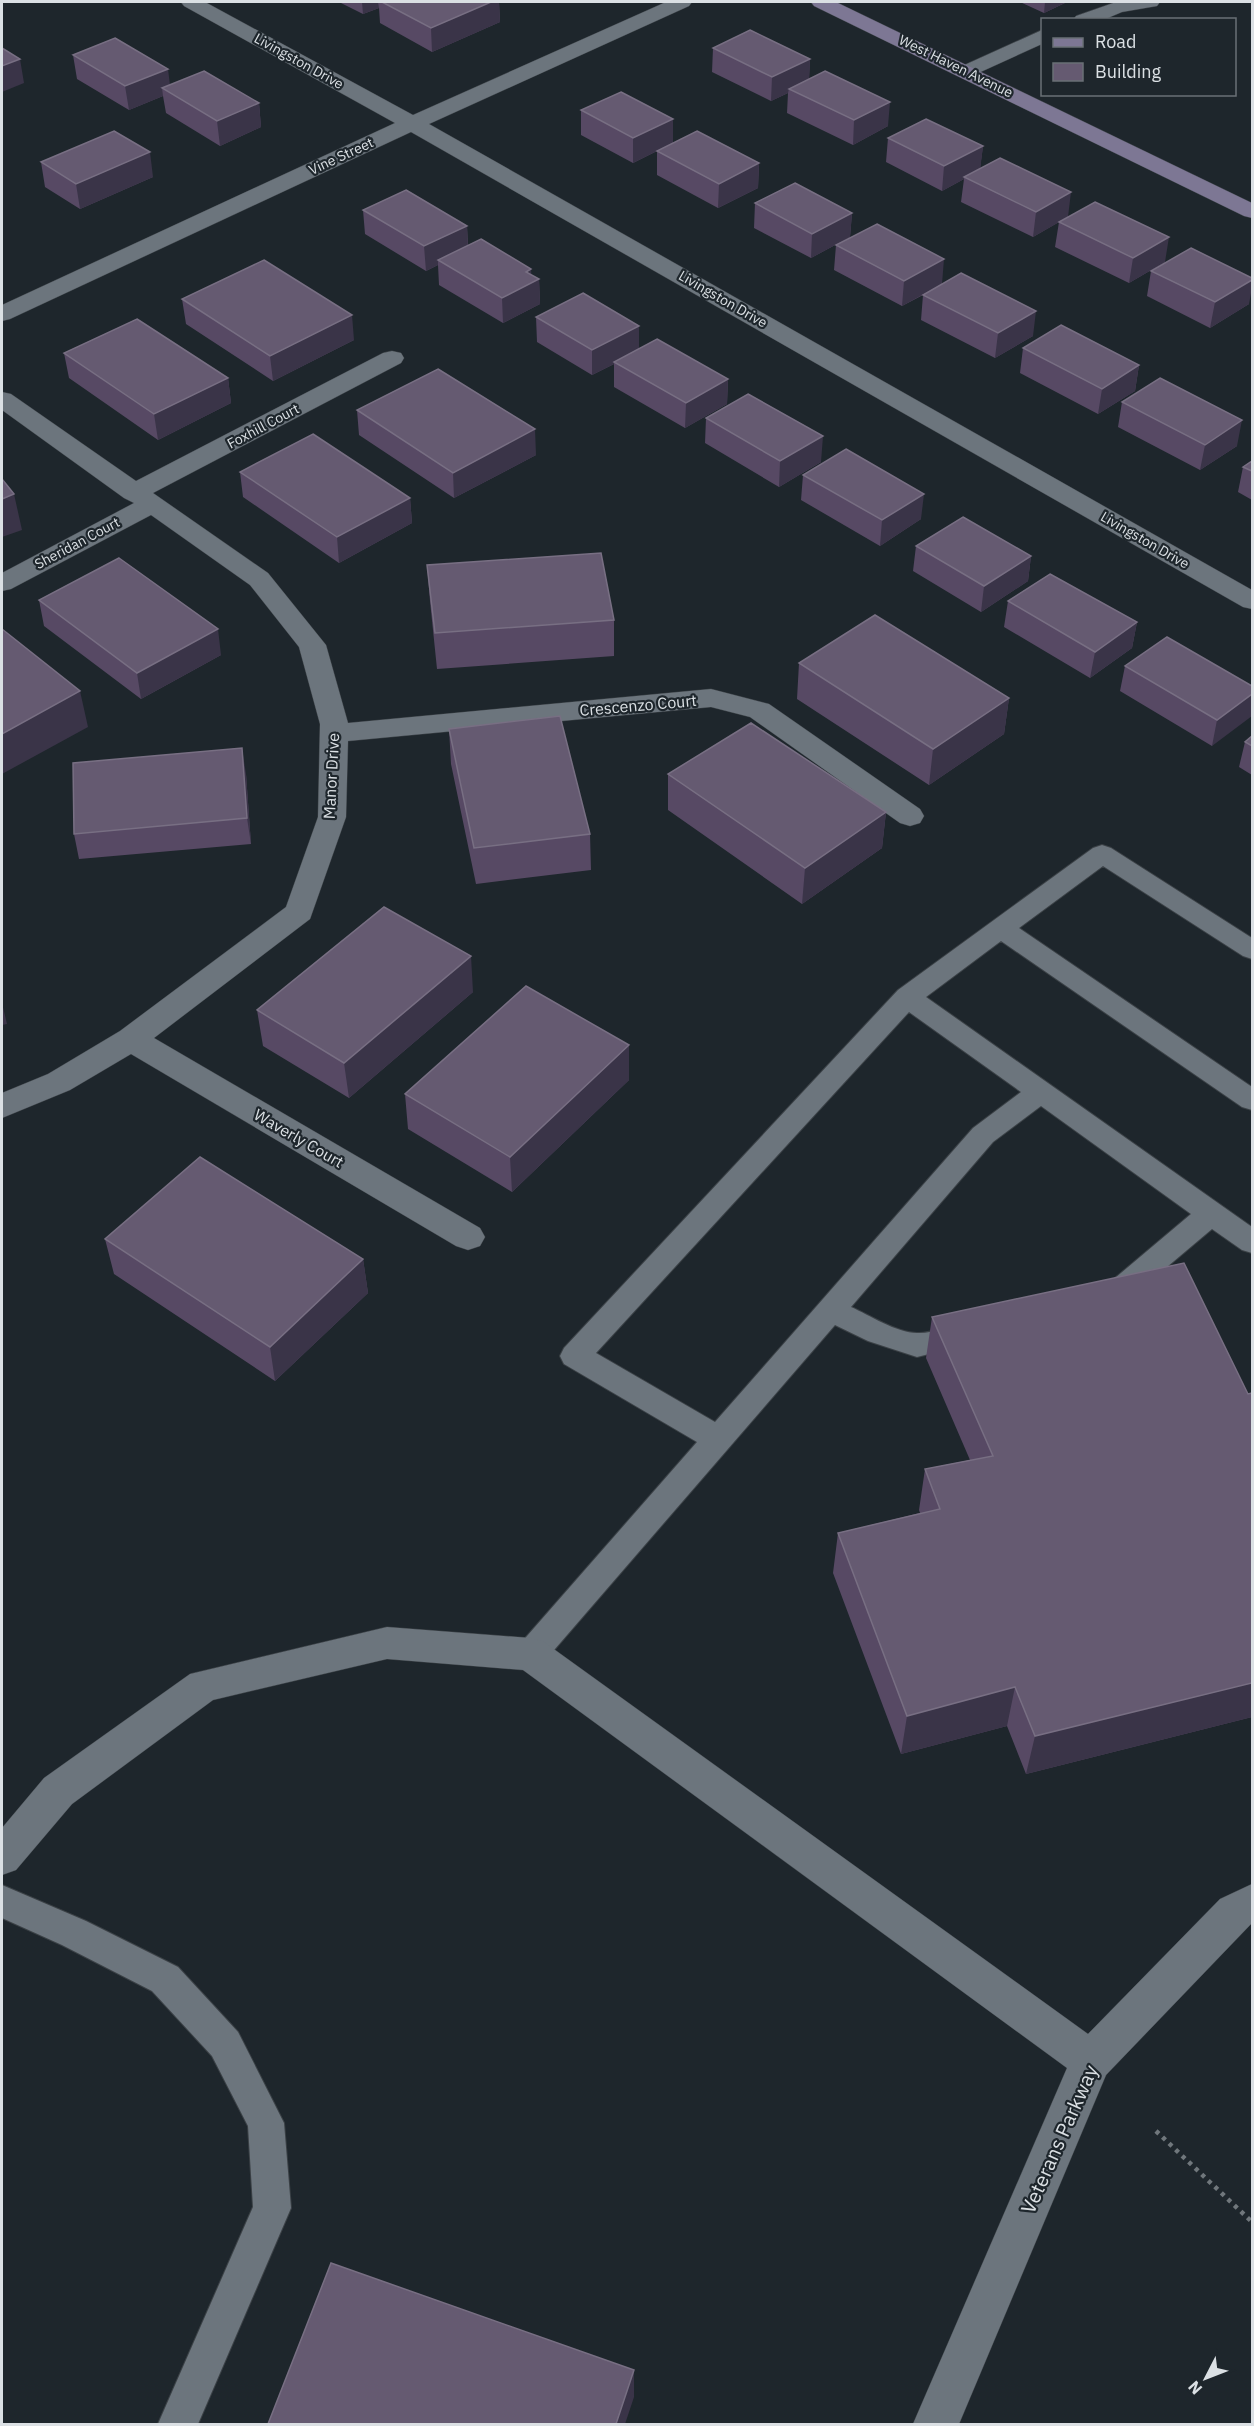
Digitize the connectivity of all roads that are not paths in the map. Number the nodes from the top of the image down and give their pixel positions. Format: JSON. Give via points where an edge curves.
{"nodes":[{"id":1,"x":191,"y":2,"type":"edge"},
{"id":2,"x":681,"y":2,"type":"edge"},
{"id":3,"x":821,"y":2,"type":"edge"},
{"id":4,"x":1150,"y":2,"type":"edge"},
{"id":5,"x":1088,"y":18,"type":"edge"},
{"id":6,"x":1041,"y":36,"type":"edge"},
{"id":7,"x":967,"y":71,"type":"junction"},
{"id":8,"x":412,"y":123,"type":"junction"},
{"id":9,"x":1252,"y":211,"type":"edge"},
{"id":10,"x":2,"y":314,"type":"edge"},
{"id":11,"x":392,"y":358,"type":"dead end"},
{"id":12,"x":2,"y":399,"type":"edge"},
{"id":13,"x":142,"y":499,"type":"junction"},
{"id":14,"x":2,"y":583,"type":"edge"},
{"id":15,"x":1252,"y":600,"type":"edge"},
{"id":16,"x":334,"y":732,"type":"junction"},
{"id":17,"x":909,"y":816,"type":"dead end"},
{"id":18,"x":1001,"y":928,"type":"junction"},
{"id":19,"x":1252,"y":950,"type":"edge"},
{"id":20,"x":907,"y":997,"type":"junction"},
{"id":21,"x":131,"y":1039,"type":"junction"},
{"id":22,"x":1040,"y":1092,"type":"junction"},
{"id":23,"x":1252,"y":1100,"type":"edge"},
{"id":24,"x":2,"y":1106,"type":"edge"},
{"id":25,"x":1211,"y":1213,"type":"junction"},
{"id":26,"x":468,"y":1237,"type":"dead end"},
{"id":27,"x":1252,"y":1242,"type":"edge"},
{"id":28,"x":1082,"y":1309,"type":"edge"},
{"id":29,"x":831,"y":1310,"type":"junction"},
{"id":30,"x":994,"y":1328,"type":"edge"},
{"id":31,"x":718,"y":1439,"type":"junction"},
{"id":32,"x":531,"y":1653,"type":"junction"},
{"id":33,"x":2,"y":1857,"type":"edge"},
{"id":34,"x":2,"y":1901,"type":"edge"},
{"id":35,"x":1252,"y":1903,"type":"edge"},
{"id":36,"x":1091,"y":2061,"type":"junction"},
{"id":37,"x":178,"y":2424,"type":"edge"},
{"id":38,"x":936,"y":2424,"type":"edge"}],
"edges":[{"from":1,"to":8,"type":"street","name":"Livingston Drive"},
{"from":2,"to":8,"type":"street","name":"Vine Street"},
{"from":3,"to":7,"type":"street","name":"West Haven Avenue"},
{"from":4,"to":5,"type":"street","via":[[1118,7]]},
{"from":6,"to":7,"type":"street"},
{"from":7,"to":9,"type":"street","name":"West Haven Avenue"},
{"from":8,"to":10,"type":"street","name":"Vine Street"},
{"from":8,"to":15,"type":"street","name":"Livingston Drive"},
{"from":11,"to":13,"type":"street","name":"Foxhill Court"},
{"from":12,"to":13,"type":"street","name":"Manor Drive"},
{"from":13,"to":14,"type":"street","name":"Sheridan Court"},
{"from":13,"to":16,"type":"street","name":"Manor Drive","via":[[259,579],[312,645]]},
{"from":16,"to":17,"type":"street","name":"Crescenzo Court","via":[[711,698],[759,710]]},
{"from":16,"to":21,"type":"street","name":"Manor Drive","via":[[332,817],[299,912]]},
{"from":18,"to":19,"type":"lane","via":[[1102,854]]},
{"from":18,"to":20,"type":"lane"},
{"from":18,"to":23,"type":"lane"},
{"from":20,"to":22,"type":"lane"},
{"from":20,"to":31,"type":"lane","via":[[575,1356]]},
{"from":21,"to":24,"type":"street","name":"Manor Drive","via":[[59,1082]]},
{"from":21,"to":26,"type":"street","name":"Waverly Court"},
{"from":22,"to":25,"type":"lane"},
{"from":22,"to":29,"type":"lane","via":[[983,1135]]},
{"from":25,"to":27,"type":"lane"},
{"from":25,"to":28,"type":"lane","via":[[1104,1304]]},
{"from":29,"to":30,"type":"lane","via":[[878,1333],[916,1345]]},
{"from":29,"to":31,"type":"lane"},
{"from":31,"to":32,"type":"lane"},
{"from":32,"to":33,"type":"street","via":[[387,1643],[202,1686],[58,1791]]},
{"from":32,"to":36,"type":"street"},
{"from":34,"to":37,"type":"lane","via":[[165,1979],[225,2044],[266,2122],[272,2208]]},
{"from":35,"to":36,"type":"street","name":"Veterans Parkway","via":[[1234,1912]]},
{"from":36,"to":38,"type":"street","name":"Veterans Parkway"}]}
